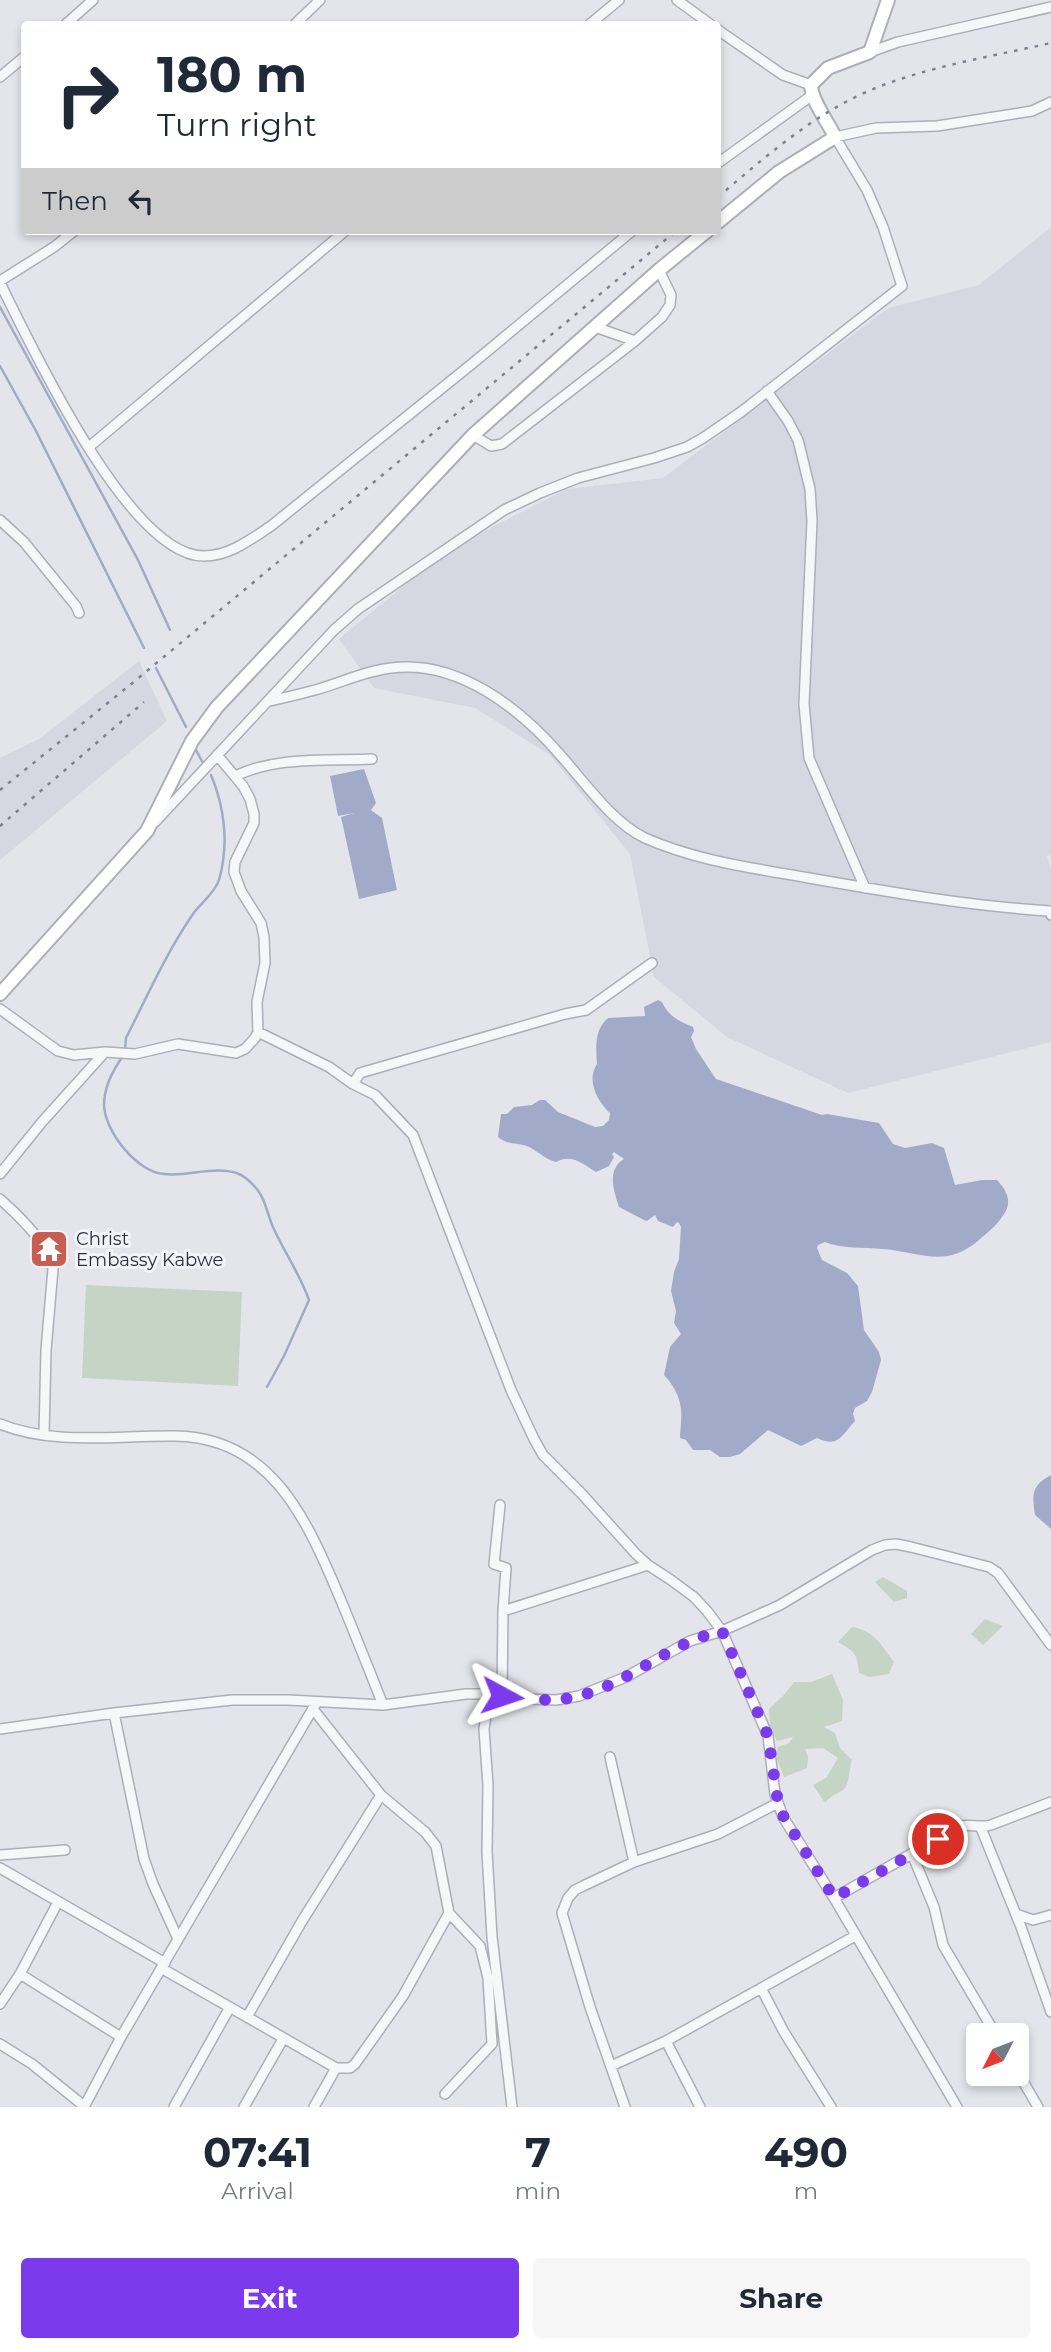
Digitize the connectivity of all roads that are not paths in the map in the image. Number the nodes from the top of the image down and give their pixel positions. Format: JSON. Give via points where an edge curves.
{"nodes":[{"id":1,"x":93,"y":0,"type":"edge"},
{"id":2,"x":320,"y":0,"type":"edge"},
{"id":3,"x":619,"y":0,"type":"edge"},
{"id":4,"x":677,"y":0,"type":"edge"},
{"id":5,"x":888,"y":0,"type":"edge"},
{"id":6,"x":1051,"y":7,"type":"edge"},
{"id":7,"x":69,"y":21,"type":"edge"},
{"id":8,"x":298,"y":21,"type":"edge"},
{"id":9,"x":594,"y":21,"type":"edge"},
{"id":10,"x":706,"y":21,"type":"edge"},
{"id":11,"x":721,"y":32,"type":"edge"},
{"id":12,"x":870,"y":52,"type":"junction"},
{"id":13,"x":21,"y":60,"type":"edge"},
{"id":14,"x":0,"y":77,"type":"edge"},
{"id":15,"x":811,"y":91,"type":"junction"},
{"id":16,"x":1051,"y":102,"type":"edge"},
{"id":17,"x":835,"y":137,"type":"junction"},
{"id":18,"x":721,"y":161,"type":"edge"},
{"id":19,"x":721,"y":220,"type":"edge"},
{"id":20,"x":69,"y":235,"type":"edge"},
{"id":21,"x":340,"y":235,"type":"edge"},
{"id":22,"x":627,"y":235,"type":"edge"},
{"id":23,"x":702,"y":235,"type":"edge"},
{"id":24,"x":659,"y":270,"type":"junction"},
{"id":25,"x":0,"y":282,"type":"edge"},
{"id":26,"x":595,"y":327,"type":"junction"},
{"id":27,"x":635,"y":341,"type":"junction"},
{"id":28,"x":766,"y":391,"type":"junction"},
{"id":29,"x":473,"y":435,"type":"junction"},
{"id":30,"x":89,"y":447,"type":"junction"},
{"id":31,"x":0,"y":520,"type":"edge"},
{"id":32,"x":79,"y":613,"type":"dead end"},
{"id":33,"x":267,"y":702,"type":"junction"},
{"id":34,"x":217,"y":755,"type":"junction"},
{"id":35,"x":372,"y":759,"type":"dead end"},
{"id":36,"x":235,"y":776,"type":"junction"},
{"id":37,"x":147,"y":831,"type":"junction"},
{"id":38,"x":865,"y":888,"type":"junction"},
{"id":39,"x":1051,"y":915,"type":"edge"},
{"id":40,"x":652,"y":963,"type":"dead end"},
{"id":41,"x":0,"y":994,"type":"edge"},
{"id":42,"x":0,"y":1009,"type":"edge"},
{"id":43,"x":258,"y":1032,"type":"junction"},
{"id":44,"x":110,"y":1052,"type":"junction"},
{"id":45,"x":353,"y":1084,"type":"junction"},
{"id":46,"x":0,"y":1174,"type":"edge"},
{"id":47,"x":0,"y":1199,"type":"edge"},
{"id":48,"x":0,"y":1424,"type":"edge"},
{"id":49,"x":44,"y":1435,"type":"junction"},
{"id":50,"x":500,"y":1505,"type":"dead end"},
{"id":51,"x":648,"y":1565,"type":"junction"},
{"id":52,"x":503,"y":1611,"type":"junction"},
{"id":53,"x":722,"y":1631,"type":"junction"},
{"id":54,"x":1051,"y":1645,"type":"edge"},
{"id":55,"x":488,"y":1693,"type":"junction"},
{"id":56,"x":502,"y":1696,"type":"junction"},
{"id":57,"x":383,"y":1705,"type":"junction"},
{"id":58,"x":314,"y":1706,"type":"junction"},
{"id":59,"x":114,"y":1713,"type":"junction"},
{"id":60,"x":0,"y":1729,"type":"edge"},
{"id":61,"x":610,"y":1757,"type":"dead end"},
{"id":62,"x":381,"y":1795,"type":"junction"},
{"id":63,"x":1051,"y":1802,"type":"edge"},
{"id":64,"x":778,"y":1803,"type":"junction"},
{"id":65,"x":981,"y":1828,"type":"junction"},
{"id":66,"x":65,"y":1850,"type":"dead end"},
{"id":67,"x":912,"y":1854,"type":"junction"},
{"id":68,"x":0,"y":1855,"type":"edge"},
{"id":69,"x":634,"y":1862,"type":"junction"},
{"id":70,"x":0,"y":1868,"type":"edge"},
{"id":71,"x":834,"y":1898,"type":"junction"},
{"id":72,"x":58,"y":1902,"type":"junction"},
{"id":73,"x":449,"y":1913,"type":"junction"},
{"id":74,"x":1016,"y":1914,"type":"junction"},
{"id":75,"x":1051,"y":1915,"type":"edge"},
{"id":76,"x":855,"y":1936,"type":"junction"},
{"id":77,"x":178,"y":1939,"type":"junction"},
{"id":78,"x":163,"y":1965,"type":"junction"},
{"id":79,"x":20,"y":1974,"type":"junction"},
{"id":80,"x":761,"y":1988,"type":"junction"},
{"id":81,"x":0,"y":2004,"type":"edge"},
{"id":82,"x":230,"y":2007,"type":"junction"},
{"id":83,"x":1051,"y":2012,"type":"edge"},
{"id":84,"x":247,"y":2017,"type":"junction"},
{"id":85,"x":989,"y":2023,"type":"edge"},
{"id":86,"x":121,"y":2037,"type":"junction"},
{"id":87,"x":282,"y":2039,"type":"junction"},
{"id":88,"x":666,"y":2041,"type":"junction"},
{"id":89,"x":0,"y":2044,"type":"edge"},
{"id":90,"x":611,"y":2066,"type":"junction"},
{"id":91,"x":336,"y":2068,"type":"junction"},
{"id":92,"x":1026,"y":2086,"type":"edge"},
{"id":93,"x":445,"y":2094,"type":"dead end"},
{"id":94,"x":84,"y":2107,"type":"edge"},
{"id":95,"x":174,"y":2107,"type":"edge"},
{"id":96,"x":244,"y":2107,"type":"edge"},
{"id":97,"x":314,"y":2107,"type":"edge"},
{"id":98,"x":512,"y":2107,"type":"edge"},
{"id":99,"x":625,"y":2107,"type":"edge"},
{"id":100,"x":701,"y":2107,"type":"edge"},
{"id":101,"x":831,"y":2107,"type":"edge"},
{"id":102,"x":957,"y":2107,"type":"edge"},
{"id":103,"x":1038,"y":2107,"type":"edge"}],
"edges":[{"from":1,"to":7,"type":"street"},
{"from":2,"to":8,"type":"street"},
{"from":3,"to":9,"type":"street"},
{"from":4,"to":10,"type":"street"},
{"from":5,"to":12,"type":"street"},
{"from":6,"to":12,"type":"street"},
{"from":11,"to":15,"type":"street"},
{"from":12,"to":15,"type":"street","via":[[828,68]]},
{"from":13,"to":14,"type":"street"},
{"from":15,"to":17,"type":"street"},
{"from":15,"to":18,"type":"street"},
{"from":16,"to":17,"type":"street","via":[[1031,111],[937,126],[876,128]]},
{"from":17,"to":19,"type":"street","via":[[779,172]]},
{"from":17,"to":28,"type":"street","via":[[867,190],[902,286]]},
{"from":20,"to":25,"type":"street"},
{"from":21,"to":30,"type":"street"},
{"from":22,"to":30,"type":"street","via":[[271,526],[225,552],[189,553],[147,526],[125,502]]},
{"from":23,"to":24,"type":"street"},
{"from":24,"to":26,"type":"street"},
{"from":24,"to":27,"type":"street","via":[[671,295],[670,305]]},
{"from":25,"to":30,"type":"street"},
{"from":26,"to":27,"type":"street"},
{"from":26,"to":29,"type":"street"},
{"from":27,"to":29,"type":"street","via":[[502,444],[491,446]]},
{"from":28,"to":33,"type":"street","via":[[687,447],[579,478],[504,510],[358,610]]},
{"from":28,"to":38,"type":"street","via":[[798,440],[810,489],[804,704],[809,758]]},
{"from":29,"to":37,"type":"street","via":[[217,707],[192,741]]},
{"from":31,"to":32,"type":"street","via":[[24,542]]},
{"from":33,"to":34,"type":"street"},
{"from":33,"to":38,"type":"street","via":[[391,668],[437,668],[498,699],[524,718],[597,797],[641,836],[705,860]]},
{"from":34,"to":36,"type":"street"},
{"from":34,"to":37,"type":"street"},
{"from":35,"to":36,"type":"street","via":[[280,762]]},
{"from":36,"to":43,"type":"street","via":[[254,814],[234,872],[264,937]]},
{"from":37,"to":41,"type":"street"},
{"from":38,"to":39,"type":"street","via":[[1050,911]]},
{"from":40,"to":45,"type":"street","via":[[586,1010],[360,1073]]},
{"from":42,"to":44,"type":"street","via":[[58,1051],[74,1055]]},
{"from":43,"to":44,"type":"street","via":[[236,1054],[178,1044],[135,1054]]},
{"from":43,"to":45,"type":"street"},
{"from":44,"to":46,"type":"street","via":[[42,1122]]},
{"from":45,"to":51,"type":"street","via":[[375,1095],[413,1135],[512,1390],[543,1455]]},
{"from":47,"to":49,"type":"street","via":[[52,1261]]},
{"from":48,"to":49,"type":"street"},
{"from":49,"to":57,"type":"street","via":[[208,1438],[248,1458],[299,1510]]},
{"from":50,"to":52,"type":"street","via":[[494,1564],[506,1567]]},
{"from":51,"to":52,"type":"street"},
{"from":51,"to":53,"type":"street","via":[[694,1597]]},
{"from":52,"to":56,"type":"street"},
{"from":53,"to":54,"type":"street","via":[[780,1605],[872,1550],[896,1544],[989,1567],[1005,1581]]},
{"from":53,"to":56,"type":"street","via":[[690,1641],[626,1677],[579,1696],[556,1700]]},
{"from":53,"to":64,"type":"street","via":[[768,1736]]},
{"from":55,"to":56,"type":"street"},
{"from":55,"to":57,"type":"street"},
{"from":55,"to":98,"type":"street","via":[[484,1729],[487,1852]]},
{"from":57,"to":58,"type":"street"},
{"from":58,"to":59,"type":"street","via":[[288,1700],[232,1700]]},
{"from":58,"to":62,"type":"street"},
{"from":58,"to":77,"type":"street"},
{"from":59,"to":60,"type":"street"},
{"from":59,"to":77,"type":"street","via":[[144,1859]]},
{"from":61,"to":69,"type":"street"},
{"from":62,"to":73,"type":"street","via":[[436,1846]]},
{"from":62,"to":84,"type":"street"},
{"from":63,"to":65,"type":"street"},
{"from":64,"to":69,"type":"street","via":[[718,1834]]},
{"from":64,"to":71,"type":"street"},
{"from":65,"to":67,"type":"street","via":[[960,1826]]},
{"from":65,"to":74,"type":"street"},
{"from":66,"to":68,"type":"street"},
{"from":67,"to":71,"type":"street"},
{"from":67,"to":85,"type":"street","via":[[934,1907],[943,1945]]},
{"from":69,"to":90,"type":"street","via":[[575,1890],[562,1913]]},
{"from":70,"to":72,"type":"street"},
{"from":71,"to":76,"type":"street"},
{"from":72,"to":78,"type":"street"},
{"from":72,"to":79,"type":"street"},
{"from":73,"to":91,"type":"street","via":[[379,2032],[355,2064]]},
{"from":73,"to":93,"type":"street","via":[[480,1946],[488,1978],[492,2039]]},
{"from":74,"to":75,"type":"street","via":[[1033,1920]]},
{"from":74,"to":83,"type":"street"},
{"from":76,"to":80,"type":"street"},
{"from":76,"to":102,"type":"street"},
{"from":77,"to":78,"type":"street"},
{"from":78,"to":82,"type":"street"},
{"from":78,"to":86,"type":"street"},
{"from":79,"to":81,"type":"street"},
{"from":79,"to":86,"type":"street"},
{"from":80,"to":88,"type":"street"},
{"from":80,"to":101,"type":"street"},
{"from":82,"to":84,"type":"street"},
{"from":82,"to":95,"type":"street"},
{"from":84,"to":87,"type":"street"},
{"from":86,"to":94,"type":"street"},
{"from":87,"to":91,"type":"street"},
{"from":87,"to":96,"type":"street"},
{"from":88,"to":90,"type":"street"},
{"from":88,"to":100,"type":"street"},
{"from":89,"to":94,"type":"street"},
{"from":90,"to":99,"type":"street"},
{"from":91,"to":97,"type":"street"},
{"from":92,"to":103,"type":"street"}]}
